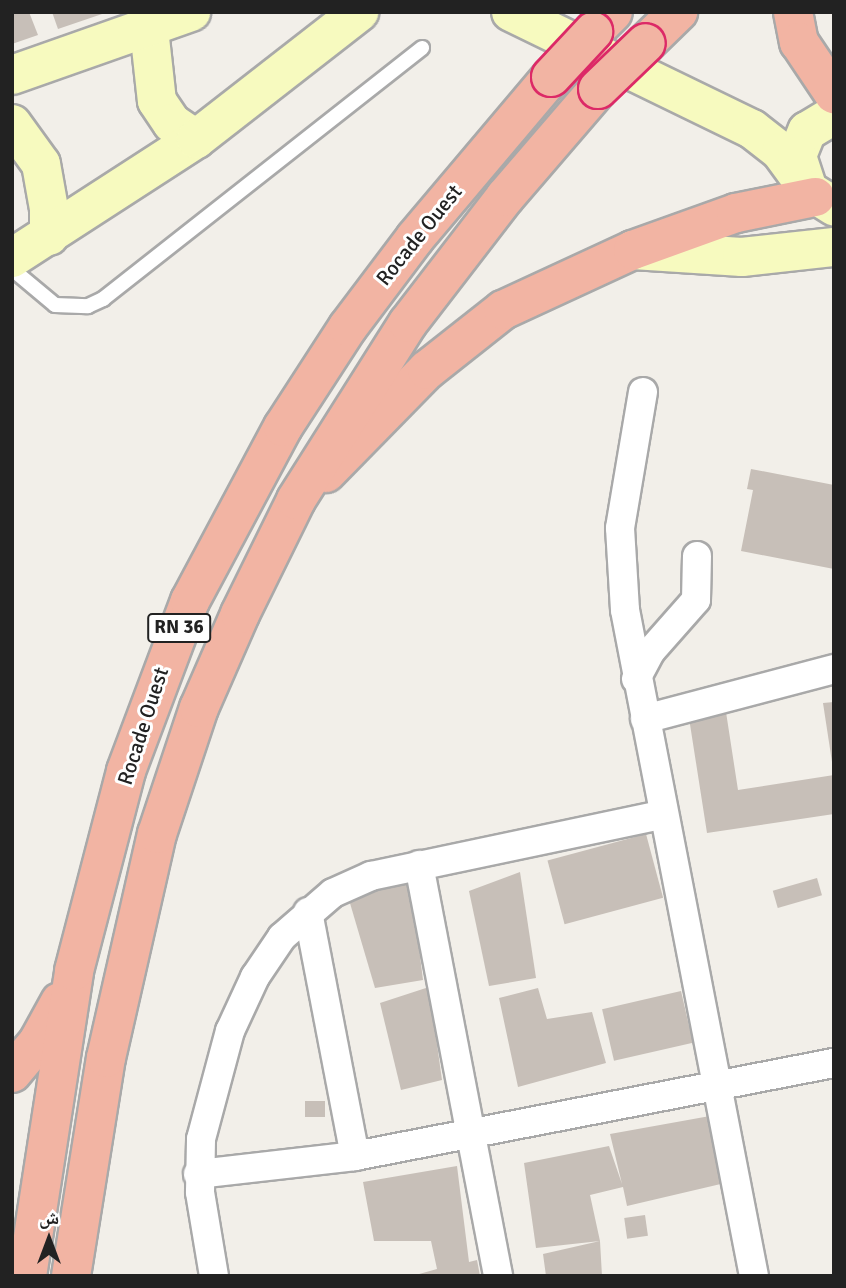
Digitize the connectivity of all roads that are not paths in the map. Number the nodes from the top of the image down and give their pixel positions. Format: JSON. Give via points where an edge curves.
{"nodes":[{"id":1,"x":191,"y":12,"type":"edge"},
{"id":2,"x":511,"y":12,"type":"edge"},
{"id":3,"x":678,"y":12,"type":"edge"},
{"id":4,"x":793,"y":12,"type":"edge"},
{"id":5,"x":812,"y":12,"type":"edge"},
{"id":6,"x":354,"y":14,"type":"edge"},
{"id":7,"x":603,"y":22,"type":"edge"},
{"id":8,"x":149,"y":29,"type":"junction"},
{"id":9,"x":422,"y":48,"type":"dead end"},
{"id":10,"x":834,"y":51,"type":"edge"},
{"id":11,"x":12,"y":75,"type":"edge"},
{"id":12,"x":834,"y":94,"type":"edge"},
{"id":13,"x":736,"y":120,"type":"junction"},
{"id":14,"x":823,"y":121,"type":"edge"},
{"id":15,"x":12,"y":124,"type":"edge"},
{"id":16,"x":196,"y":139,"type":"junction"},
{"id":17,"x":817,"y":195,"type":"edge"},
{"id":18,"x":834,"y":247,"type":"edge"},
{"id":19,"x":633,"y":250,"type":"junction"},
{"id":20,"x":22,"y":251,"type":"edge"},
{"id":21,"x":643,"y":392,"type":"dead end"},
{"id":22,"x":296,"y":500,"type":"junction"},
{"id":23,"x":697,"y":556,"type":"dead end"},
{"id":24,"x":834,"y":669,"type":"edge"},
{"id":25,"x":636,"y":679,"type":"junction"},
{"id":26,"x":645,"y":719,"type":"junction"},
{"id":27,"x":664,"y":814,"type":"junction"},
{"id":28,"x":419,"y":865,"type":"junction"},
{"id":29,"x":308,"y":912,"type":"junction"},
{"id":30,"x":74,"y":971,"type":"junction"},
{"id":31,"x":834,"y":1063,"type":"edge"},
{"id":32,"x":12,"y":1073,"type":"edge"},
{"id":33,"x":719,"y":1083,"type":"junction"},
{"id":34,"x":473,"y":1135,"type":"junction"},
{"id":35,"x":355,"y":1156,"type":"junction"},
{"id":36,"x":198,"y":1174,"type":"junction"},
{"id":37,"x":27,"y":1276,"type":"edge"},
{"id":38,"x":71,"y":1276,"type":"edge"},
{"id":39,"x":214,"y":1276,"type":"edge"},
{"id":40,"x":498,"y":1276,"type":"edge"},
{"id":41,"x":754,"y":1276,"type":"edge"}],
"edges":[{"from":1,"to":8,"type":"main road"},
{"from":2,"to":13,"type":"main road"},
{"from":3,"to":22,"type":"highway","name":"Rocade Ouest","bridge":true,"via":[[598,89],[449,267],[348,412]]},
{"from":4,"to":12,"type":"highway","via":[[799,42]]},
{"from":5,"to":10,"type":"highway"},
{"from":6,"to":16,"type":"main road"},
{"from":7,"to":30,"type":"highway","name":"Rocade Ouest","number":"RN 36","bridge":true,"via":[[551,77],[369,298],[283,427],[190,601],[144,716]]},
{"from":8,"to":11,"type":"main road"},
{"from":8,"to":16,"type":"main road","via":[[157,101],[172,123]]},
{"from":9,"to":20,"type":"lane","via":[[103,299],[88,306],[55,305]]},
{"from":13,"to":14,"type":"main road","via":[[766,126]]},
{"from":13,"to":17,"type":"main road","via":[[774,146]]},
{"from":14,"to":17,"type":"main road","via":[[797,156]]},
{"from":15,"to":20,"type":"main road","via":[[41,164]]},
{"from":16,"to":20,"type":"main road"},
{"from":17,"to":19,"type":"highway","via":[[736,213]]},
{"from":18,"to":19,"type":"main road","via":[[742,257]]},
{"from":19,"to":22,"type":"highway","via":[[541,290],[474,330],[427,370],[348,454]]},
{"from":21,"to":25,"type":"street","via":[[620,528]]},
{"from":22,"to":38,"type":"highway","name":"Rocade Ouest","via":[[199,708],[157,834],[106,1058]]},
{"from":23,"to":25,"type":"street","via":[[696,600],[659,642]]},
{"from":24,"to":26,"type":"street"},
{"from":25,"to":26,"type":"street"},
{"from":26,"to":27,"type":"street"},
{"from":27,"to":28,"type":"street"},
{"from":27,"to":33,"type":"street"},
{"from":28,"to":29,"type":"street","via":[[371,876],[333,893]]},
{"from":28,"to":34,"type":"street"},
{"from":29,"to":35,"type":"street"},
{"from":29,"to":36,"type":"street","via":[[282,937],[255,977],[230,1031],[213,1084]]},
{"from":30,"to":32,"type":"highway","via":[[38,1042]]},
{"from":30,"to":37,"type":"highway","name":"Rocade Ouest","number":"RN 36"},
{"from":31,"to":33,"type":"street"},
{"from":33,"to":34,"type":"street"},
{"from":33,"to":41,"type":"street"},
{"from":34,"to":35,"type":"street"},
{"from":34,"to":40,"type":"street"},
{"from":35,"to":36,"type":"street"},
{"from":36,"to":39,"type":"street"}]}
